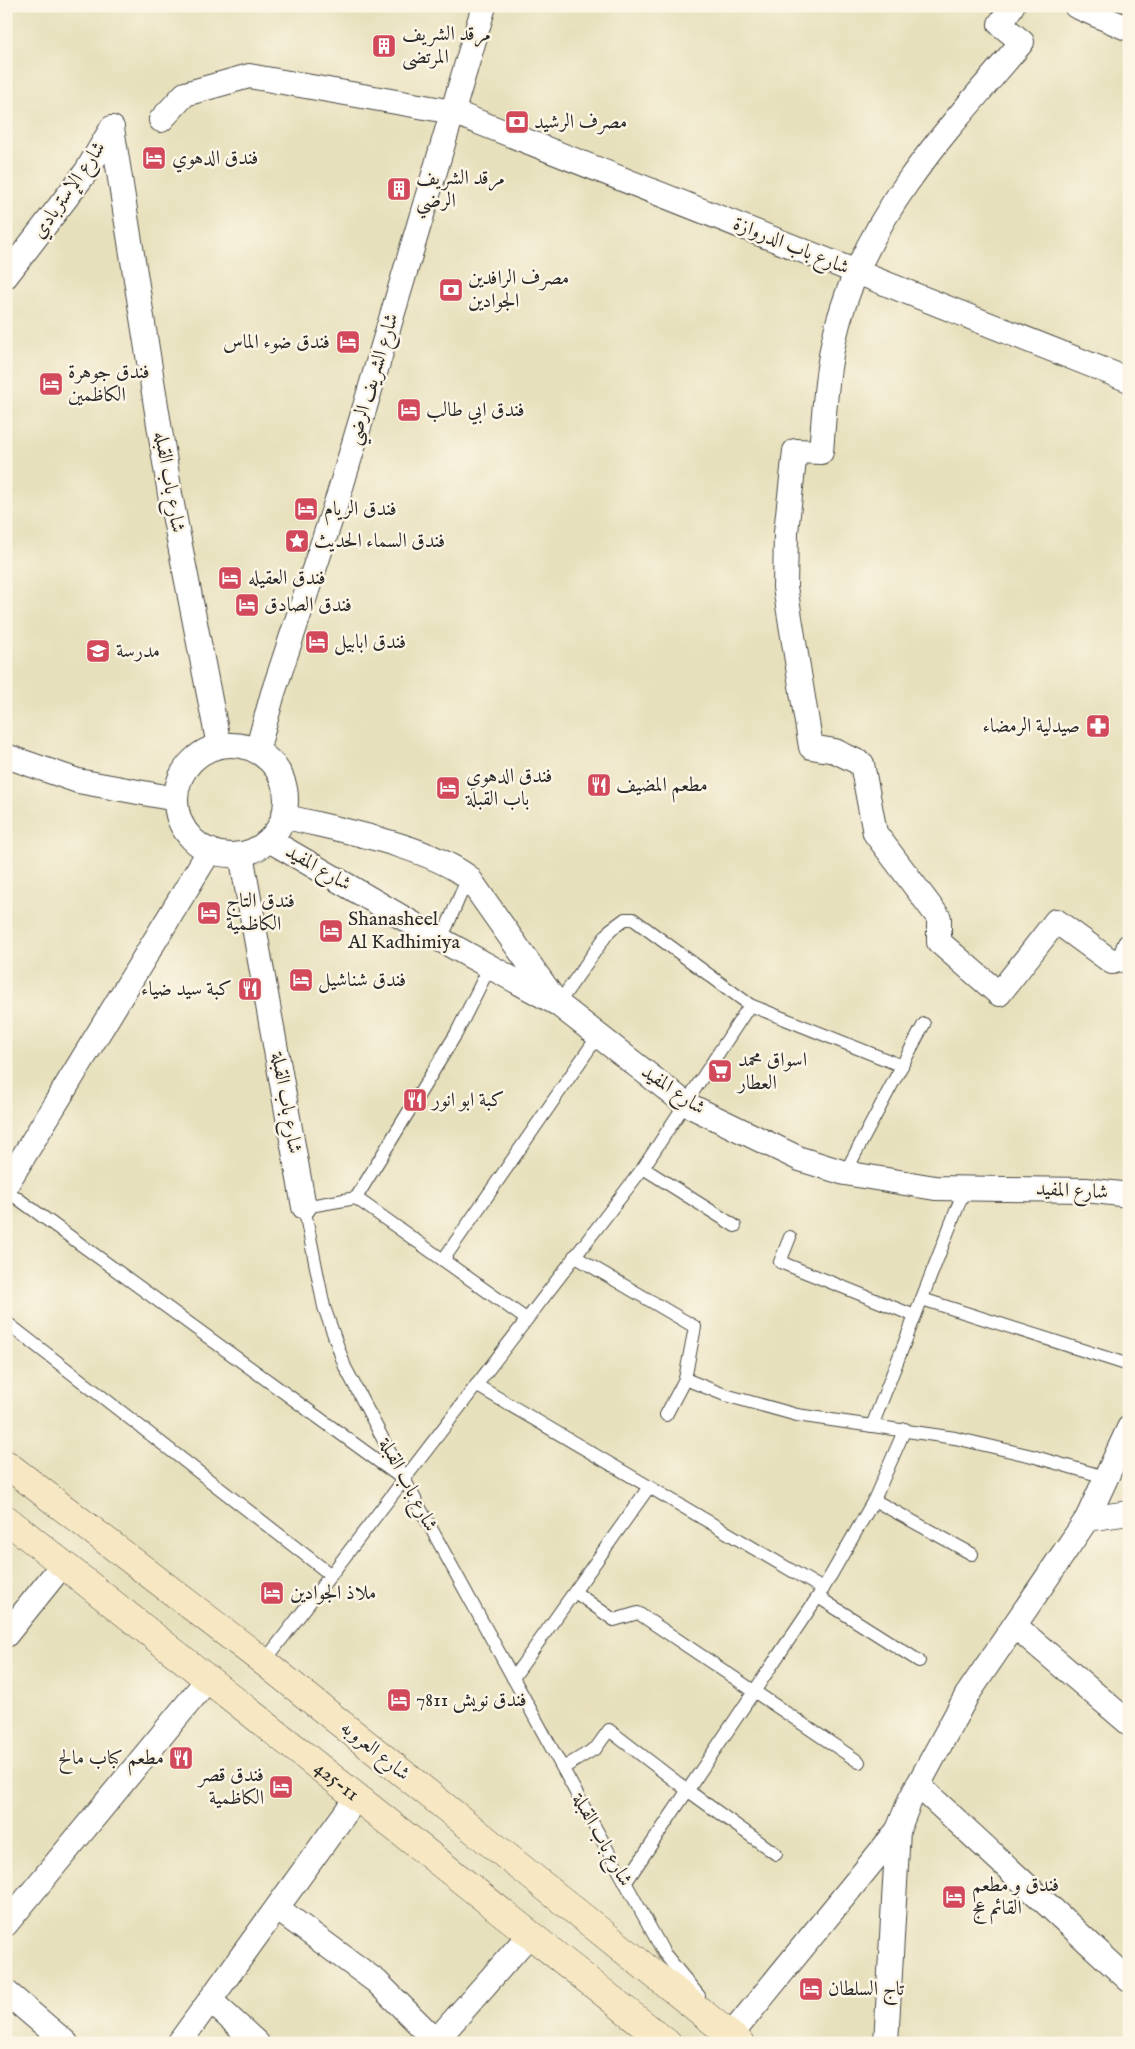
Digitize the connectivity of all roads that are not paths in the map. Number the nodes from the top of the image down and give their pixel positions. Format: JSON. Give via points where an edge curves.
{"nodes":[{"id":1,"x":484,"y":6,"type":"edge"},
{"id":2,"x":1012,"y":6,"type":"edge"},
{"id":3,"x":1076,"y":6,"type":"edge"},
{"id":4,"x":1129,"y":29,"type":"edge"},
{"id":5,"x":453,"y":112,"type":"junction"},
{"id":6,"x":161,"y":120,"type":"dead end"},
{"id":7,"x":112,"y":128,"type":"joint"},
{"id":8,"x":856,"y":272,"type":"junction"},
{"id":9,"x":6,"y":276,"type":"edge"},
{"id":10,"x":1129,"y":380,"type":"edge"},
{"id":11,"x":219,"y":746,"type":"junction"},
{"id":12,"x":257,"y":751,"type":"junction"},
{"id":13,"x":6,"y":756,"type":"edge"},
{"id":14,"x":176,"y":799,"type":"junction"},
{"id":15,"x":283,"y":816,"type":"junction"},
{"id":16,"x":269,"y":840,"type":"junction"},
{"id":17,"x":210,"y":850,"type":"junction"},
{"id":18,"x":241,"y":854,"type":"junction"},
{"id":19,"x":468,"y":877,"type":"junction"},
{"id":20,"x":441,"y":940,"type":"junction"},
{"id":21,"x":1129,"y":946,"type":"edge"},
{"id":22,"x":490,"y":966,"type":"junction"},
{"id":23,"x":558,"y":1004,"type":"junction"},
{"id":24,"x":750,"y":1005,"type":"junction"},
{"id":25,"x":924,"y":1024,"type":"dead end"},
{"id":26,"x":598,"y":1036,"type":"junction"},
{"id":27,"x":902,"y":1066,"type":"junction"},
{"id":28,"x":686,"y":1104,"type":"junction"},
{"id":29,"x":643,"y":1168,"type":"junction"},
{"id":30,"x":845,"y":1173,"type":"junction"},
{"id":31,"x":6,"y":1184,"type":"edge"},
{"id":32,"x":965,"y":1188,"type":"junction"},
{"id":33,"x":6,"y":1190,"type":"edge"},
{"id":34,"x":1129,"y":1195,"type":"edge"},
{"id":35,"x":356,"y":1198,"type":"junction"},
{"id":36,"x":304,"y":1207,"type":"junction"},
{"id":37,"x":735,"y":1226,"type":"dead end"},
{"id":38,"x":790,"y":1237,"type":"dead end"},
{"id":39,"x":574,"y":1256,"type":"junction"},
{"id":40,"x":443,"y":1260,"type":"junction"},
{"id":41,"x":922,"y":1299,"type":"junction"},
{"id":42,"x":915,"y":1316,"type":"junction"},
{"id":43,"x":526,"y":1320,"type":"junction"},
{"id":44,"x":6,"y":1322,"type":"edge"},
{"id":45,"x":1129,"y":1366,"type":"edge"},
{"id":46,"x":685,"y":1379,"type":"junction"},
{"id":47,"x":476,"y":1385,"type":"junction"},
{"id":48,"x":666,"y":1415,"type":"dead end"},
{"id":49,"x":872,"y":1426,"type":"junction"},
{"id":50,"x":1129,"y":1428,"type":"edge"},
{"id":51,"x":905,"y":1429,"type":"junction"},
{"id":52,"x":6,"y":1464,"type":"edge"},
{"id":53,"x":1106,"y":1477,"type":"junction"},
{"id":54,"x":404,"y":1479,"type":"junction"},
{"id":55,"x":649,"y":1487,"type":"junction"},
{"id":56,"x":874,"y":1500,"type":"junction"},
{"id":57,"x":1129,"y":1513,"type":"edge"},
{"id":58,"x":6,"y":1519,"type":"edge"},
{"id":59,"x":1087,"y":1519,"type":"junction"},
{"id":60,"x":972,"y":1554,"type":"dead end"},
{"id":61,"x":63,"y":1564,"type":"junction"},
{"id":62,"x":330,"y":1575,"type":"junction"},
{"id":63,"x":575,"y":1592,"type":"junction"},
{"id":64,"x":820,"y":1593,"type":"junction"},
{"id":65,"x":1015,"y":1626,"type":"junction"},
{"id":66,"x":6,"y":1635,"type":"edge"},
{"id":67,"x":919,"y":1661,"type":"dead end"},
{"id":68,"x":264,"y":1662,"type":"junction"},
{"id":69,"x":513,"y":1678,"type":"junction"},
{"id":70,"x":208,"y":1679,"type":"junction"},
{"id":71,"x":754,"y":1692,"type":"junction"},
{"id":72,"x":1129,"y":1723,"type":"edge"},
{"id":73,"x":859,"y":1762,"type":"dead end"},
{"id":74,"x":563,"y":1768,"type":"junction"},
{"id":75,"x":918,"y":1785,"type":"junction"},
{"id":76,"x":687,"y":1790,"type":"junction"},
{"id":77,"x":358,"y":1797,"type":"junction"},
{"id":78,"x":898,"y":1830,"type":"junction"},
{"id":79,"x":776,"y":1854,"type":"dead end"},
{"id":80,"x":626,"y":1882,"type":"junction"},
{"id":81,"x":278,"y":1909,"type":"junction"},
{"id":82,"x":6,"y":1924,"type":"edge"},
{"id":83,"x":530,"y":1934,"type":"junction"},
{"id":84,"x":1129,"y":1980,"type":"edge"},
{"id":85,"x":6,"y":1992,"type":"edge"},
{"id":86,"x":210,"y":2000,"type":"junction"},
{"id":87,"x":742,"y":2038,"type":"edge"},
{"id":88,"x":435,"y":2042,"type":"edge"},
{"id":89,"x":66,"y":2043,"type":"edge"},
{"id":90,"x":179,"y":2043,"type":"edge"},
{"id":91,"x":257,"y":2043,"type":"edge"},
{"id":92,"x":667,"y":2043,"type":"edge"},
{"id":93,"x":886,"y":2043,"type":"edge"}],
"edges":[{"from":1,"to":5,"type":"street","name":"شارع الشريف الرضي"},
{"from":2,"to":8,"type":"street","via":[[1000,24],[1022,42],[898,193]]},
{"from":3,"to":4,"type":"street"},
{"from":5,"to":6,"type":"street","name":"شارع باب الدروازة","via":[[249,76],[184,94]]},
{"from":5,"to":8,"type":"street","name":"شارع باب الدروازة"},
{"from":5,"to":12,"type":"street","name":"شارع الشريف الرضي","via":[[339,494]]},
{"from":7,"to":9,"type":"street","name":"شارع الإستربادي","via":[[86,172]]},
{"from":7,"to":11,"type":"street","name":"شارع باب القبله","via":[[170,494]]},
{"from":8,"to":10,"type":"street","name":"شارع باب الدروازة"},
{"from":8,"to":21,"type":"street","via":[[827,372],[821,452],[795,452],[786,532],[785,587],[811,747],[835,751],[862,764],[876,832],[939,918],[939,942],[999,994],[1056,921],[1112,962],[1125,958]]},
{"from":11,"to":12,"type":"street","via":[[238,745]]},
{"from":11,"to":14,"type":"street","via":[[202,753],[188,765],[179,781]]},
{"from":12,"to":15,"type":"street","via":[[281,776],[286,793]]},
{"from":13,"to":14,"type":"street","via":[[78,781]]},
{"from":14,"to":17,"type":"street","via":[[178,815],[185,830]]},
{"from":15,"to":16,"type":"street"},
{"from":15,"to":19,"type":"street","via":[[429,855],[452,865]]},
{"from":16,"to":18,"type":"street"},
{"from":16,"to":20,"type":"street","name":"شارع المفيد"},
{"from":17,"to":18,"type":"street"},
{"from":17,"to":31,"type":"street"},
{"from":18,"to":36,"type":"street","name":"شارع باب القبلة"},
{"from":19,"to":20,"type":"lane"},
{"from":19,"to":23,"type":"street"},
{"from":20,"to":22,"type":"street","name":"شارع المفيد"},
{"from":22,"to":23,"type":"street","name":"شارع المفيد"},
{"from":22,"to":35,"type":"lane","via":[[456,1034]]},
{"from":23,"to":24,"type":"lane","via":[[610,930],[625,919],[633,919]]},
{"from":23,"to":26,"type":"street","name":"شارع المفيد"},
{"from":24,"to":27,"type":"lane"},
{"from":24,"to":28,"type":"lane"},
{"from":25,"to":27,"type":"lane"},
{"from":26,"to":28,"type":"street","name":"شارع المفيد"},
{"from":26,"to":40,"type":"lane"},
{"from":27,"to":30,"type":"lane"},
{"from":28,"to":29,"type":"lane"},
{"from":28,"to":30,"type":"street","name":"شارع المفيد","via":[[800,1160]]},
{"from":29,"to":37,"type":"lane"},
{"from":29,"to":39,"type":"lane"},
{"from":30,"to":32,"type":"street","name":"شارع المفيد","via":[[934,1188]]},
{"from":32,"to":34,"type":"street","name":"شارع المفيد","via":[[1086,1190]]},
{"from":32,"to":41,"type":"lane"},
{"from":33,"to":54,"type":"lane"},
{"from":35,"to":36,"type":"lane"},
{"from":35,"to":40,"type":"lane"},
{"from":36,"to":54,"type":"lane","name":"شارع باب القبلة","via":[[334,1340]]},
{"from":38,"to":42,"type":"lane","via":[[780,1262]]},
{"from":39,"to":43,"type":"lane"},
{"from":39,"to":46,"type":"lane","via":[[695,1327]]},
{"from":40,"to":43,"type":"lane"},
{"from":41,"to":42,"type":"lane"},
{"from":41,"to":45,"type":"lane"},
{"from":42,"to":49,"type":"lane"},
{"from":43,"to":47,"type":"lane"},
{"from":44,"to":62,"type":"lane"},
{"from":46,"to":48,"type":"lane"},
{"from":46,"to":49,"type":"lane","via":[[762,1406]]},
{"from":47,"to":54,"type":"lane"},
{"from":47,"to":55,"type":"lane"},
{"from":49,"to":51,"type":"lane"},
{"from":50,"to":53,"type":"street"},
{"from":51,"to":53,"type":"lane","via":[[989,1445]]},
{"from":51,"to":56,"type":"lane"},
{"from":52,"to":68,"type":"street","name":"شارع العروبه"},
{"from":53,"to":59,"type":"street"},
{"from":54,"to":62,"type":"lane"},
{"from":54,"to":69,"type":"lane","name":"شارع باب القبلة"},
{"from":55,"to":63,"type":"lane"},
{"from":55,"to":64,"type":"lane"},
{"from":56,"to":60,"type":"lane"},
{"from":56,"to":64,"type":"lane"},
{"from":57,"to":59,"type":"street"},
{"from":58,"to":61,"type":"street","name":"425-11"},
{"from":59,"to":65,"type":"street"},
{"from":61,"to":66,"type":"street"},
{"from":61,"to":70,"type":"street","name":"425-11"},
{"from":62,"to":68,"type":"lane"},
{"from":63,"to":69,"type":"lane"},
{"from":63,"to":71,"type":"lane","via":[[614,1620],[638,1613]]},
{"from":64,"to":67,"type":"lane"},
{"from":64,"to":71,"type":"lane"},
{"from":65,"to":72,"type":"street"},
{"from":65,"to":75,"type":"street","via":[[967,1695]]},
{"from":68,"to":87,"type":"street","name":"شارع العروبه"},
{"from":69,"to":74,"type":"lane","name":"شارع باب القبلة"},
{"from":70,"to":77,"type":"street","name":"425-11"},
{"from":70,"to":82,"type":"street"},
{"from":71,"to":73,"type":"lane"},
{"from":71,"to":76,"type":"lane"},
{"from":74,"to":76,"type":"lane","via":[[596,1748],[609,1730]]},
{"from":74,"to":80,"type":"lane","name":"شارع باب القبلة"},
{"from":75,"to":78,"type":"street"},
{"from":75,"to":84,"type":"street"},
{"from":76,"to":79,"type":"lane"},
{"from":76,"to":80,"type":"lane"},
{"from":77,"to":81,"type":"street"},
{"from":77,"to":83,"type":"street","name":"425-11"},
{"from":78,"to":87,"type":"street"},
{"from":78,"to":93,"type":"street"},
{"from":80,"to":87,"type":"lane","name":"شارع باب القبلة","via":[[664,1953],[696,1993]]},
{"from":81,"to":86,"type":"street"},
{"from":81,"to":88,"type":"street","via":[[377,1982]]},
{"from":83,"to":88,"type":"street"},
{"from":83,"to":92,"type":"street","name":"425-11"},
{"from":85,"to":89,"type":"street"},
{"from":86,"to":90,"type":"street"},
{"from":86,"to":91,"type":"street"}]}
